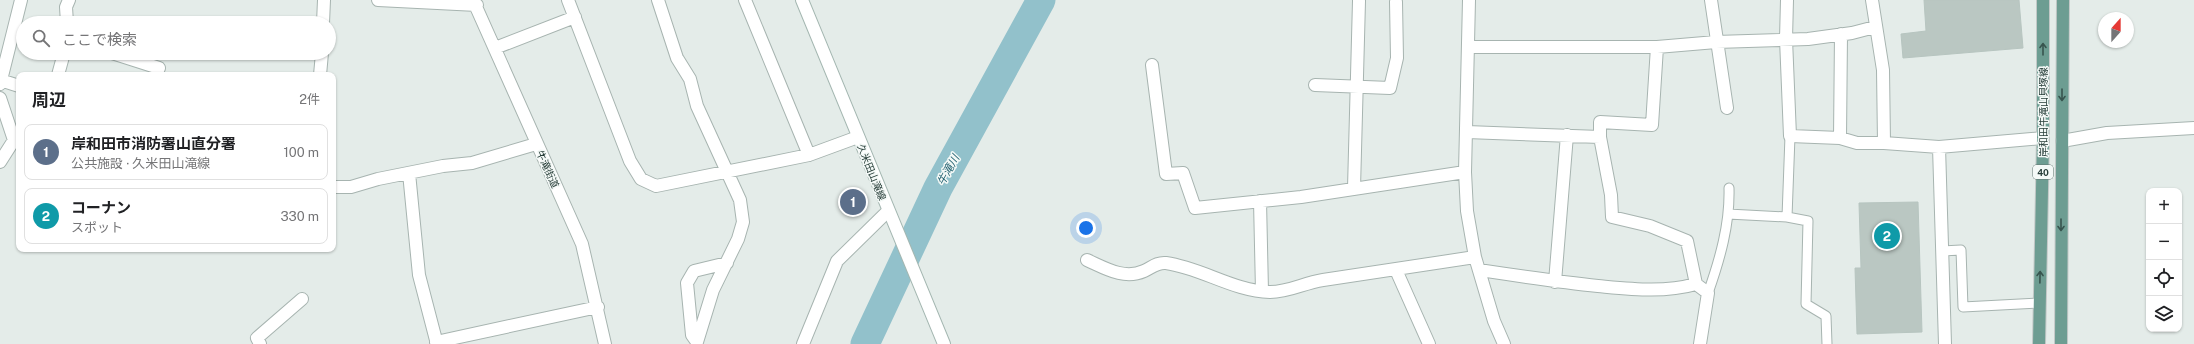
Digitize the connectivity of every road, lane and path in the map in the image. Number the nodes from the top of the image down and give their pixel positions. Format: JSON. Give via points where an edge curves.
{"nodes":[{"id":1,"x":22,"y":0,"type":"edge"},
{"id":2,"x":69,"y":0,"type":"edge"},
{"id":3,"x":324,"y":0,"type":"edge"},
{"id":4,"x":378,"y":0,"type":"edge"},
{"id":5,"x":568,"y":0,"type":"edge"},
{"id":6,"x":658,"y":0,"type":"edge"},
{"id":7,"x":745,"y":0,"type":"edge"},
{"id":8,"x":802,"y":0,"type":"edge"},
{"id":9,"x":1469,"y":0,"type":"edge"},
{"id":10,"x":1711,"y":0,"type":"edge"},
{"id":11,"x":1787,"y":0,"type":"edge"},
{"id":12,"x":1872,"y":0,"type":"edge"},
{"id":13,"x":2043,"y":0,"type":"edge"},
{"id":14,"x":2063,"y":0,"type":"edge"},
{"id":15,"x":1359,"y":1,"type":"dead end"},
{"id":16,"x":475,"y":2,"type":"edge"},
{"id":17,"x":1396,"y":2,"type":"dead end"},
{"id":18,"x":21,"y":16,"type":"edge"},
{"id":19,"x":67,"y":16,"type":"edge"},
{"id":20,"x":323,"y":16,"type":"edge"},
{"id":21,"x":575,"y":17,"type":"junction"},
{"id":22,"x":1875,"y":27,"type":"junction"},
{"id":23,"x":1841,"y":34,"type":"junction"},
{"id":24,"x":16,"y":35,"type":"edge"},
{"id":25,"x":1786,"y":39,"type":"junction"},
{"id":26,"x":1716,"y":42,"type":"junction"},
{"id":27,"x":1468,"y":47,"type":"junction"},
{"id":28,"x":1657,"y":47,"type":"junction"},
{"id":29,"x":495,"y":48,"type":"junction"},
{"id":30,"x":62,"y":60,"type":"edge"},
{"id":31,"x":134,"y":60,"type":"edge"},
{"id":32,"x":321,"y":60,"type":"edge"},
{"id":33,"x":1152,"y":65,"type":"dead end"},
{"id":34,"x":59,"y":72,"type":"edge"},
{"id":35,"x":157,"y":72,"type":"edge"},
{"id":36,"x":320,"y":72,"type":"edge"},
{"id":37,"x":0,"y":80,"type":"edge"},
{"id":38,"x":0,"y":84,"type":"edge"},
{"id":39,"x":16,"y":85,"type":"edge"},
{"id":40,"x":1314,"y":85,"type":"dead end"},
{"id":41,"x":1356,"y":86,"type":"junction"},
{"id":42,"x":0,"y":98,"type":"edge"},
{"id":43,"x":1726,"y":108,"type":"dead end"},
{"id":44,"x":2194,"y":128,"type":"edge"},
{"id":45,"x":1467,"y":132,"type":"junction"},
{"id":46,"x":1567,"y":135,"type":"junction"},
{"id":47,"x":1790,"y":136,"type":"junction"},
{"id":48,"x":858,"y":137,"type":"junction"},
{"id":49,"x":1600,"y":137,"type":"junction"},
{"id":50,"x":1840,"y":138,"type":"junction"},
{"id":51,"x":2044,"y":138,"type":"junction"},
{"id":52,"x":2062,"y":141,"type":"junction"},
{"id":53,"x":1884,"y":143,"type":"junction"},
{"id":54,"x":536,"y":144,"type":"junction"},
{"id":55,"x":1939,"y":147,"type":"junction"},
{"id":56,"x":809,"y":156,"type":"junction"},
{"id":57,"x":0,"y":162,"type":"edge"},
{"id":58,"x":1465,"y":172,"type":"junction"},
{"id":59,"x":408,"y":173,"type":"junction"},
{"id":60,"x":727,"y":173,"type":"junction"},
{"id":61,"x":336,"y":187,"type":"edge"},
{"id":62,"x":1354,"y":188,"type":"junction"},
{"id":63,"x":1729,"y":188,"type":"dead end"},
{"id":64,"x":1260,"y":201,"type":"junction"},
{"id":65,"x":1728,"y":214,"type":"junction"},
{"id":66,"x":890,"y":215,"type":"junction"},
{"id":67,"x":1787,"y":217,"type":"junction"},
{"id":68,"x":1942,"y":251,"type":"junction"},
{"id":69,"x":1475,"y":256,"type":"junction"},
{"id":70,"x":1087,"y":260,"type":"dead end"},
{"id":71,"x":727,"y":263,"type":"junction"},
{"id":72,"x":1396,"y":270,"type":"junction"},
{"id":73,"x":1479,"y":270,"type":"junction"},
{"id":74,"x":1555,"y":282,"type":"junction"},
{"id":75,"x":1696,"y":284,"type":"junction"},
{"id":76,"x":1262,"y":291,"type":"junction"},
{"id":77,"x":1708,"y":293,"type":"junction"},
{"id":78,"x":302,"y":299,"type":"dead end"},
{"id":79,"x":2040,"y":303,"type":"junction"},
{"id":80,"x":598,"y":307,"type":"junction"},
{"id":81,"x":436,"y":343,"type":"edge"},
{"id":82,"x":260,"y":344,"type":"edge"},
{"id":83,"x":605,"y":344,"type":"edge"},
{"id":84,"x":803,"y":344,"type":"edge"},
{"id":85,"x":944,"y":344,"type":"edge"},
{"id":86,"x":1428,"y":344,"type":"edge"},
{"id":87,"x":1504,"y":344,"type":"edge"},
{"id":88,"x":1700,"y":344,"type":"edge"},
{"id":89,"x":1827,"y":344,"type":"edge"},
{"id":90,"x":1945,"y":344,"type":"edge"},
{"id":91,"x":2038,"y":344,"type":"edge"},
{"id":92,"x":2061,"y":344,"type":"edge"}],
"edges":[{"from":1,"to":18,"type":"street"},
{"from":2,"to":19,"type":"street"},
{"from":3,"to":20,"type":"street"},
{"from":4,"to":16,"type":"street"},
{"from":5,"to":21,"type":"street"},
{"from":6,"to":60,"type":"street","via":[[677,58],[690,79],[696,106]]},
{"from":7,"to":56,"type":"street"},
{"from":8,"to":48,"type":"street","name":"久米田山滝線"},
{"from":9,"to":27,"type":"street"},
{"from":10,"to":26,"type":"street"},
{"from":11,"to":25,"type":"street"},
{"from":12,"to":22,"type":"street"},
{"from":51,"to":13,"type":"main road","name":"岸和田牛滝山貝塚線","number":"40","one_way":true},
{"from":14,"to":52,"type":"main road","name":"岸和田牛滝山貝塚線","number":"40","one_way":true},
{"from":15,"to":41,"type":"street"},
{"from":16,"to":29,"type":"street","name":"牛滝街道"},
{"from":17,"to":41,"type":"street","via":[[1397,58],[1390,88]]},
{"from":21,"to":29,"type":"street"},
{"from":21,"to":60,"type":"street","via":[[630,161],[640,179],[656,186]]},
{"from":22,"to":23,"type":"street"},
{"from":22,"to":53,"type":"street","via":[[1883,70]]},
{"from":23,"to":25,"type":"street"},
{"from":23,"to":50,"type":"street"},
{"from":24,"to":37,"type":"street"},
{"from":25,"to":26,"type":"street"},
{"from":25,"to":47,"type":"street"},
{"from":26,"to":28,"type":"street"},
{"from":26,"to":43,"type":"street"},
{"from":27,"to":28,"type":"street"},
{"from":27,"to":45,"type":"street"},
{"from":28,"to":49,"type":"street","via":[[1652,125],[1600,122]]},
{"from":29,"to":54,"type":"street","name":"牛滝街道"},
{"from":30,"to":34,"type":"street"},
{"from":31,"to":35,"type":"street","via":[[159,68]]},
{"from":32,"to":36,"type":"street"},
{"from":33,"to":64,"type":"street","via":[[1166,174],[1183,173],[1195,208]]},
{"from":37,"to":38,"type":"street"},
{"from":37,"to":39,"type":"street"},
{"from":40,"to":41,"type":"street"},
{"from":41,"to":62,"type":"street"},
{"from":42,"to":57,"type":"street","via":[[14,140]]},
{"from":44,"to":52,"type":"street","via":[[2107,133]]},
{"from":45,"to":46,"type":"street"},
{"from":45,"to":58,"type":"street"},
{"from":46,"to":49,"type":"street"},
{"from":46,"to":74,"type":"street"},
{"from":47,"to":50,"type":"street"},
{"from":47,"to":67,"type":"lane"},
{"from":48,"to":56,"type":"street"},
{"from":48,"to":66,"type":"street","name":"久米田山滝線"},
{"from":49,"to":75,"type":"street","via":[[1611,195],[1612,217],[1650,226],[1686,240]]},
{"from":50,"to":53,"type":"street","via":[[1857,142]]},
{"from":51,"to":55,"type":"street"},
{"from":79,"to":51,"type":"main road","name":"岸和田牛滝山貝塚線","number":"40","one_way":true},
{"from":52,"to":92,"type":"main road","name":"岸和田牛滝山貝塚線","number":"40","one_way":true},
{"from":53,"to":55,"type":"street"},
{"from":54,"to":59,"type":"street","via":[[472,162]]},
{"from":54,"to":80,"type":"street","name":"牛滝街道","via":[[582,244]]},
{"from":55,"to":68,"type":"street"},
{"from":56,"to":60,"type":"street"},
{"from":58,"to":62,"type":"street"},
{"from":58,"to":69,"type":"street","via":[[1467,211]]},
{"from":59,"to":61,"type":"street","via":[[351,187]]},
{"from":59,"to":81,"type":"street","via":[[419,275]]},
{"from":60,"to":71,"type":"street","via":[[740,200],[743,222]]},
{"from":62,"to":64,"type":"street"},
{"from":63,"to":65,"type":"lane"},
{"from":64,"to":76,"type":"street"},
{"from":65,"to":67,"type":"lane"},
{"from":65,"to":77,"type":"lane","via":[[1721,256]]},
{"from":66,"to":84,"type":"street","via":[[837,261]]},
{"from":66,"to":85,"type":"street","name":"久米田山滝線"},
{"from":67,"to":89,"type":"lane","via":[[1808,221],[1806,304],[1826,316]]},
{"from":68,"to":79,"type":"lane","via":[[1961,250],[1963,306]]},
{"from":68,"to":90,"type":"street"},
{"from":69,"to":72,"type":"street"},
{"from":69,"to":73,"type":"street"},
{"from":70,"to":76,"type":"street","via":[[1118,274],[1133,275],[1164,262],[1218,278],[1240,288]]},
{"from":71,"to":71,"type":"street","via":[[694,271],[686,283],[692,335],[696,342],[713,290]]},
{"from":72,"to":76,"type":"street","via":[[1322,280],[1290,290]]},
{"from":72,"to":86,"type":"street"},
{"from":73,"to":74,"type":"street"},
{"from":73,"to":87,"type":"street","via":[[1494,321]]},
{"from":74,"to":75,"type":"street","via":[[1657,290],[1678,289]]},
{"from":75,"to":77,"type":"street"},
{"from":77,"to":88,"type":"street"},
{"from":78,"to":82,"type":"street","via":[[257,338]]},
{"from":79,"to":91,"type":"main road","name":"岸和田牛滝山貝塚線","number":"40"},
{"from":80,"to":81,"type":"street"},
{"from":80,"to":83,"type":"street","name":"牛滝街道"}]}
